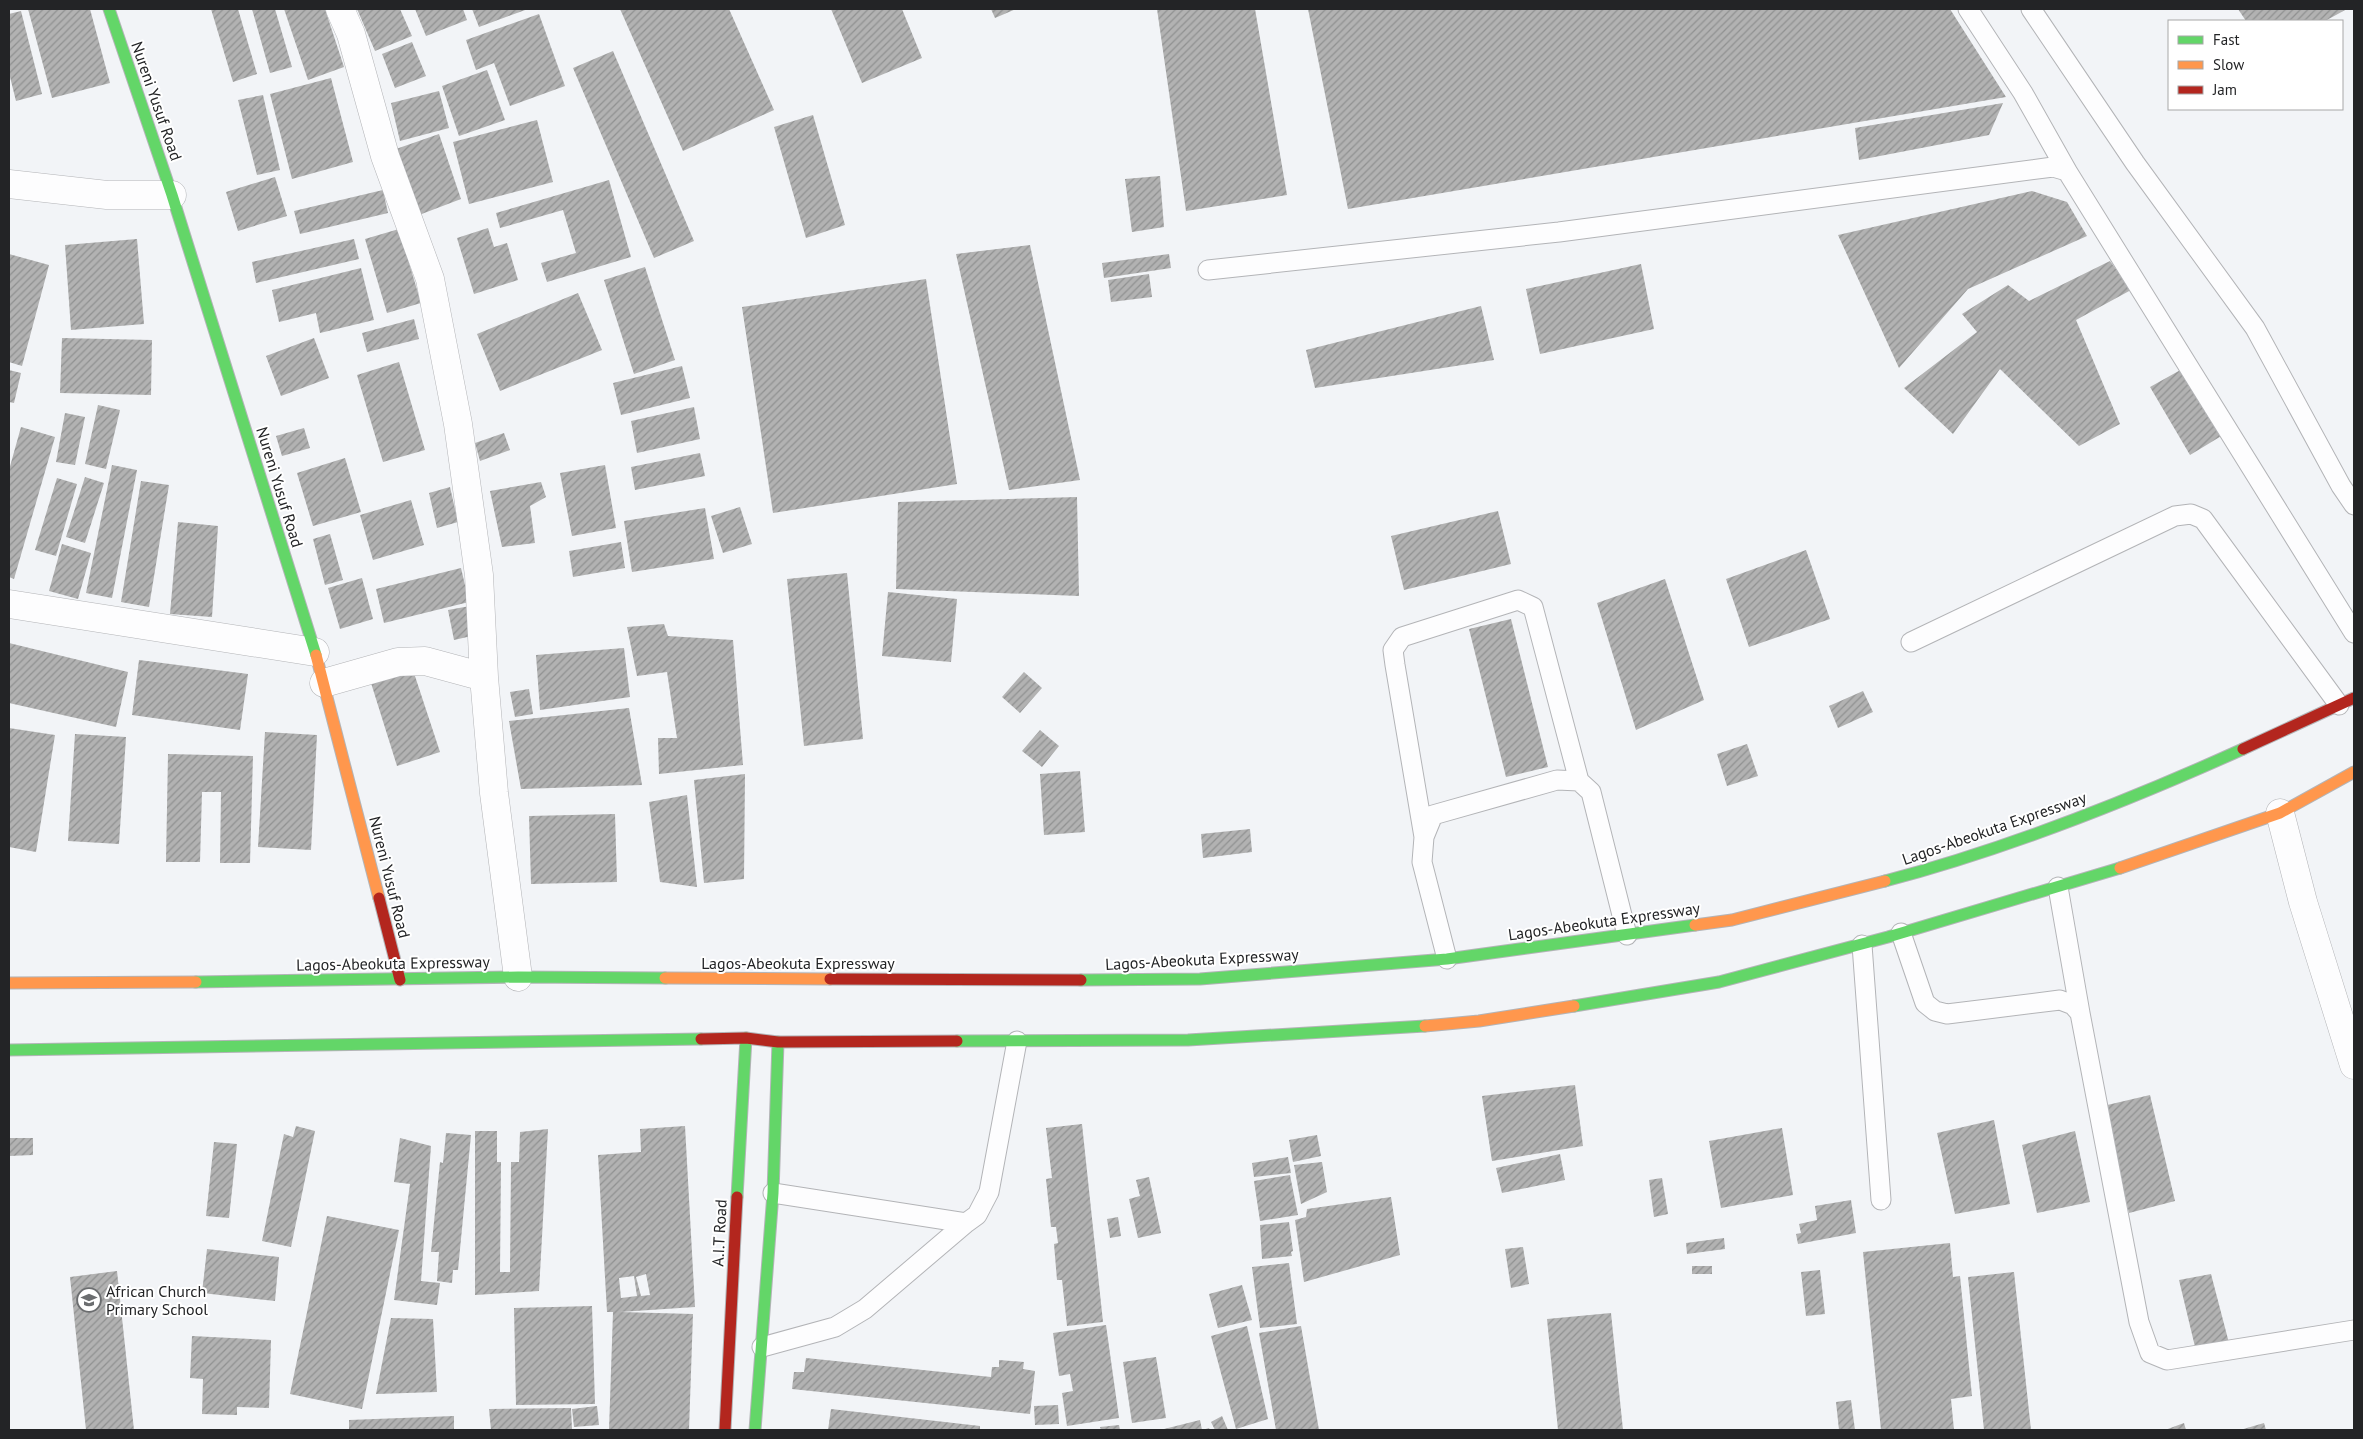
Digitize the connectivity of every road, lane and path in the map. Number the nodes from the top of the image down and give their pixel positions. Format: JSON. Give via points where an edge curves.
{"nodes":[{"id":1,"x":109,"y":9,"type":"edge"},
{"id":2,"x":340,"y":9,"type":"edge"},
{"id":3,"x":1968,"y":9,"type":"edge"},
{"id":4,"x":2031,"y":9,"type":"edge"},
{"id":5,"x":2067,"y":171,"type":"junction"},
{"id":6,"x":9,"y":184,"type":"edge"},
{"id":7,"x":172,"y":195,"type":"junction"},
{"id":8,"x":1208,"y":270,"type":"dead end"},
{"id":9,"x":2354,"y":505,"type":"edge"},
{"id":10,"x":9,"y":604,"type":"edge"},
{"id":11,"x":2354,"y":633,"type":"edge"},
{"id":12,"x":1911,"y":642,"type":"dead end"},
{"id":13,"x":315,"y":652,"type":"junction"},
{"id":14,"x":484,"y":677,"type":"junction"},
{"id":15,"x":324,"y":683,"type":"junction"},
{"id":16,"x":2347,"y":701,"type":"edge"},
{"id":17,"x":2354,"y":772,"type":"edge"},
{"id":18,"x":1578,"y":781,"type":"junction"},
{"id":19,"x":2280,"y":813,"type":"junction"},
{"id":20,"x":1424,"y":837,"type":"junction"},
{"id":21,"x":2058,"y":887,"type":"junction"},
{"id":22,"x":1901,"y":933,"type":"junction"},
{"id":23,"x":1627,"y":935,"type":"junction"},
{"id":24,"x":1862,"y":945,"type":"junction"},
{"id":25,"x":1447,"y":959,"type":"junction"},
{"id":26,"x":518,"y":977,"type":"junction"},
{"id":27,"x":400,"y":980,"type":"junction"},
{"id":28,"x":9,"y":983,"type":"edge"},
{"id":29,"x":2080,"y":1012,"type":"junction"},
{"id":30,"x":746,"y":1038,"type":"junction"},
{"id":31,"x":1017,"y":1040,"type":"junction"},
{"id":32,"x":778,"y":1042,"type":"junction"},
{"id":33,"x":9,"y":1050,"type":"edge"},
{"id":34,"x":2354,"y":1064,"type":"edge"},
{"id":35,"x":773,"y":1193,"type":"junction"},
{"id":36,"x":1881,"y":1200,"type":"dead end"},
{"id":37,"x":966,"y":1223,"type":"junction"},
{"id":38,"x":2354,"y":1330,"type":"edge"},
{"id":39,"x":762,"y":1348,"type":"junction"},
{"id":40,"x":725,"y":1430,"type":"edge"},
{"id":41,"x":755,"y":1430,"type":"edge"}],
"edges":[{"from":1,"to":7,"type":"main road","name":"Nureni Yusuf Road"},
{"from":2,"to":14,"type":"street","via":[[351,34],[385,156],[430,279],[458,424],[479,576]]},
{"from":3,"to":5,"type":"lane","via":[[2023,93]]},
{"from":4,"to":9,"type":"lane","via":[[2135,163],[2255,328]]},
{"from":5,"to":8,"type":"lane","via":[[2053,166],[1559,232]]},
{"from":5,"to":11,"type":"lane"},
{"from":6,"to":7,"type":"street","via":[[107,195]]},
{"from":7,"to":13,"type":"main road","name":"Nureni Yusuf Road"},
{"from":10,"to":13,"type":"street"},
{"from":12,"to":16,"type":"lane","via":[[2175,516],[2191,514],[2203,519]]},
{"from":13,"to":15,"type":"main road","name":"Nureni Yusuf Road"},
{"from":14,"to":15,"type":"street","via":[[425,661],[398,662]]},
{"from":14,"to":26,"type":"street","via":[[494,793]]},
{"from":15,"to":27,"type":"main road","name":"Nureni Yusuf Road"},
{"from":16,"to":23,"type":"main road","name":"Lagos-Abeokuta Expressway","via":[[2079,818],[1919,872],[1732,920]]},
{"from":17,"to":19,"type":"main road"},
{"from":18,"to":20,"type":"lane","via":[[1557,780],[1434,816]]},
{"from":18,"to":20,"type":"lane","via":[[1533,607],[1518,600],[1402,637],[1394,650],[1395,665]]},
{"from":18,"to":23,"type":"lane","via":[[1592,792]]},
{"from":19,"to":21,"type":"main road","via":[[2135,864]]},
{"from":19,"to":34,"type":"street","via":[[2303,902]]},
{"from":20,"to":25,"type":"lane","via":[[1422,862]]},
{"from":21,"to":22,"type":"main road"},
{"from":21,"to":29,"type":"lane"},
{"from":22,"to":24,"type":"main road"},
{"from":22,"to":29,"type":"lane","via":[[1925,1003],[1935,1011],[1947,1014],[2060,1000]]},
{"from":23,"to":25,"type":"main road","name":"Lagos-Abeokuta Expressway"},
{"from":24,"to":31,"type":"main road","via":[[1719,982],[1480,1021],[1188,1040]]},
{"from":24,"to":36,"type":"lane"},
{"from":25,"to":26,"type":"main road","name":"Lagos-Abeokuta Expressway","via":[[1200,978],[1019,981]]},
{"from":26,"to":27,"type":"main road","name":"Lagos-Abeokuta Expressway"},
{"from":27,"to":28,"type":"main road","name":"Lagos-Abeokuta Expressway"},
{"from":29,"to":38,"type":"lane","via":[[2139,1322],[2150,1353],[2167,1360]]},
{"from":30,"to":32,"type":"main road"},
{"from":30,"to":33,"type":"main road"},
{"from":30,"to":40,"type":"main road","name":"A.I.T Road"},
{"from":31,"to":32,"type":"main road"},
{"from":31,"to":37,"type":"lane","via":[[989,1192],[977,1215]]},
{"from":32,"to":35,"type":"main road"},
{"from":35,"to":37,"type":"lane"},
{"from":35,"to":39,"type":"main road"},
{"from":37,"to":39,"type":"lane","via":[[865,1309],[835,1327]]},
{"from":39,"to":41,"type":"main road"}]}
